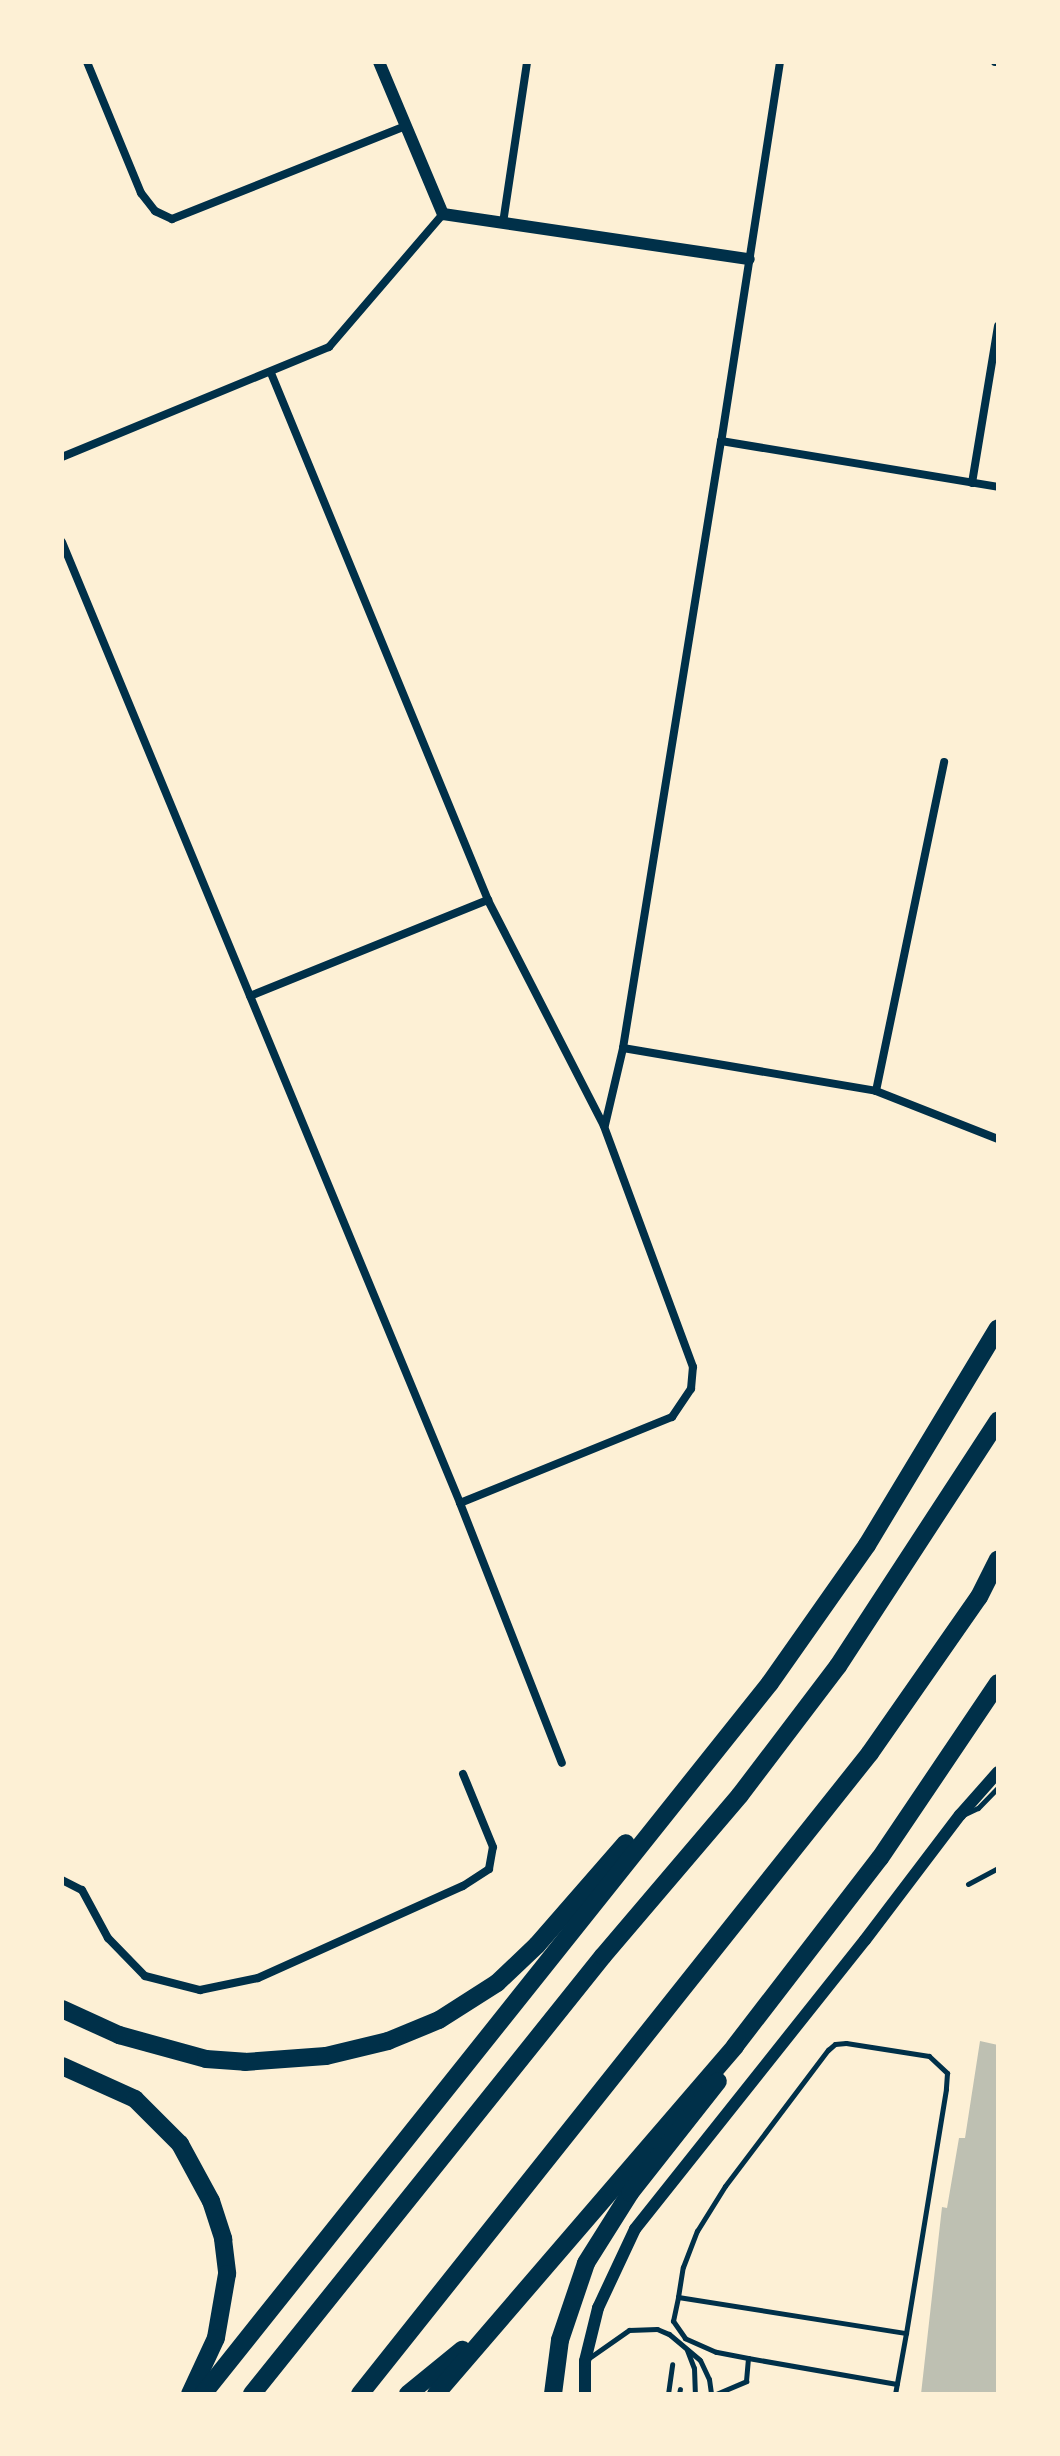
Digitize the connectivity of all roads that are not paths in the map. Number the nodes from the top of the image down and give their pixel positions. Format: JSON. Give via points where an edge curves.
{"nodes":[{"id":1,"x":87,"y":62,"type":"edge"},
{"id":2,"x":379,"y":62,"type":"edge"},
{"id":3,"x":527,"y":62,"type":"edge"},
{"id":4,"x":780,"y":62,"type":"edge"},
{"id":5,"x":406,"y":126,"type":"junction"},
{"id":6,"x":443,"y":214,"type":"junction"},
{"id":7,"x":503,"y":223,"type":"junction"},
{"id":8,"x":749,"y":259,"type":"junction"},
{"id":9,"x":998,"y":326,"type":"edge"},
{"id":10,"x":271,"y":373,"type":"junction"},
{"id":11,"x":721,"y":441,"type":"junction"},
{"id":12,"x":62,"y":457,"type":"edge"},
{"id":13,"x":972,"y":483,"type":"junction"},
{"id":14,"x":998,"y":487,"type":"edge"},
{"id":15,"x":62,"y":542,"type":"edge"},
{"id":16,"x":944,"y":762,"type":"dead end"},
{"id":17,"x":488,"y":900,"type":"junction"},
{"id":18,"x":250,"y":996,"type":"junction"},
{"id":19,"x":623,"y":1048,"type":"junction"},
{"id":20,"x":876,"y":1091,"type":"junction"},
{"id":21,"x":604,"y":1126,"type":"junction"},
{"id":22,"x":998,"y":1139,"type":"edge"},
{"id":23,"x":998,"y":1328,"type":"edge"},
{"id":24,"x":998,"y":1421,"type":"edge"},
{"id":25,"x":460,"y":1503,"type":"junction"},
{"id":26,"x":998,"y":1559,"type":"edge"},
{"id":27,"x":998,"y":1683,"type":"edge"},
{"id":28,"x":710,"y":1754,"type":"junction"},
{"id":29,"x":562,"y":1763,"type":"dead end"},
{"id":30,"x":998,"y":1772,"type":"edge"},
{"id":31,"x":463,"y":1774,"type":"dead end"},
{"id":32,"x":998,"y":1787,"type":"edge"},
{"id":33,"x":960,"y":1815,"type":"junction"},
{"id":34,"x":998,"y":1868,"type":"edge"},
{"id":35,"x":62,"y":1880,"type":"edge"},
{"id":36,"x":968,"y":1884,"type":"dead end"},
{"id":37,"x":62,"y":2009,"type":"edge"},
{"id":38,"x":735,"y":2046,"type":"junction"},
{"id":39,"x":62,"y":2066,"type":"edge"},
{"id":40,"x":678,"y":2297,"type":"junction"},
{"id":41,"x":496,"y":2323,"type":"junction"},
{"id":42,"x":906,"y":2333,"type":"junction"},
{"id":43,"x":685,"y":2346,"type":"junction"},
{"id":44,"x":748,"y":2358,"type":"junction"},
{"id":45,"x":585,"y":2361,"type":"junction"},
{"id":46,"x":672,"y":2364,"type":"dead end"},
{"id":47,"x":897,"y":2384,"type":"junction"},
{"id":48,"x":190,"y":2394,"type":"edge"},
{"id":49,"x":203,"y":2394,"type":"edge"},
{"id":50,"x":252,"y":2394,"type":"edge"},
{"id":51,"x":360,"y":2394,"type":"edge"},
{"id":52,"x":408,"y":2394,"type":"edge"},
{"id":53,"x":436,"y":2394,"type":"edge"},
{"id":54,"x":553,"y":2394,"type":"edge"},
{"id":55,"x":585,"y":2394,"type":"edge"},
{"id":56,"x":668,"y":2394,"type":"edge"},
{"id":57,"x":695,"y":2394,"type":"edge"},
{"id":58,"x":713,"y":2394,"type":"edge"},
{"id":59,"x":895,"y":2394,"type":"edge"}],
"edges":[{"from":1,"to":5,"type":"street","via":[[141,193],[155,211],[172,219]]},
{"from":2,"to":5,"type":"street"},
{"from":3,"to":7,"type":"street"},
{"from":4,"to":8,"type":"street"},
{"from":5,"to":6,"type":"street"},
{"from":6,"to":7,"type":"street"},
{"from":6,"to":10,"type":"street","via":[[329,347]]},
{"from":7,"to":8,"type":"street"},
{"from":8,"to":11,"type":"street"},
{"from":9,"to":13,"type":"street"},
{"from":10,"to":12,"type":"street"},
{"from":10,"to":17,"type":"street"},
{"from":11,"to":13,"type":"street"},
{"from":11,"to":19,"type":"street"},
{"from":13,"to":14,"type":"street"},
{"from":15,"to":18,"type":"street"},
{"from":16,"to":20,"type":"street"},
{"from":17,"to":18,"type":"street"},
{"from":17,"to":21,"type":"street"},
{"from":18,"to":25,"type":"street"},
{"from":19,"to":20,"type":"street"},
{"from":19,"to":21,"type":"street"},
{"from":20,"to":22,"type":"street"},
{"from":21,"to":25,"type":"street","via":[[693,1367],[691,1389],[672,1417]]},
{"from":23,"to":28,"type":"highway","via":[[867,1545],[770,1683]]},
{"from":24,"to":50,"type":"highway","via":[[838,1666],[749,1783],[603,1956]]},
{"from":25,"to":29,"type":"street"},
{"from":26,"to":51,"type":"highway","via":[[979,1597],[870,1753]]},
{"from":27,"to":38,"type":"highway","via":[[880,1858]]},
{"from":28,"to":37,"type":"highway","via":[[497,1983],[439,2020],[388,2041],[326,2056],[206,2059],[119,2035]]},
{"from":28,"to":49,"type":"highway"},
{"from":30,"to":33,"type":"street"},
{"from":31,"to":35,"type":"street","via":[[493,1847],[489,1869],[463,1886],[258,1978],[200,1990],[145,1976],[108,1938],[82,1890]]},
{"from":32,"to":33,"type":"lane","via":[[978,1808]]},
{"from":33,"to":45,"type":"street","via":[[644,2217],[608,2281]]},
{"from":34,"to":36,"type":"lane"},
{"from":38,"to":41,"type":"highway"},
{"from":38,"to":54,"type":"highway","via":[[711,2091],[630,2193],[586,2263],[560,2340]]},
{"from":39,"to":48,"type":"highway","via":[[116,2087],[147,2110],[180,2144],[211,2201],[223,2239],[225,2285],[216,2338]]},
{"from":40,"to":42,"type":"lane"},
{"from":40,"to":42,"type":"lane","via":[[697,2231],[828,2050],[846,2043],[929,2056],[947,2073],[946,2089]]},
{"from":40,"to":44,"type":"lane","via":[[673,2321],[685,2338]]},
{"from":41,"to":52,"type":"highway"},
{"from":41,"to":53,"type":"highway"},
{"from":42,"to":47,"type":"lane"},
{"from":43,"to":45,"type":"lane","via":[[657,2329],[629,2330]]},
{"from":43,"to":57,"type":"lane","via":[[694,2368]]},
{"from":43,"to":58,"type":"lane","via":[[706,2369]]},
{"from":44,"to":47,"type":"lane"},
{"from":44,"to":58,"type":"lane","via":[[746,2381]]},
{"from":45,"to":55,"type":"street"},
{"from":46,"to":56,"type":"lane"},
{"from":47,"to":59,"type":"lane"}]}
